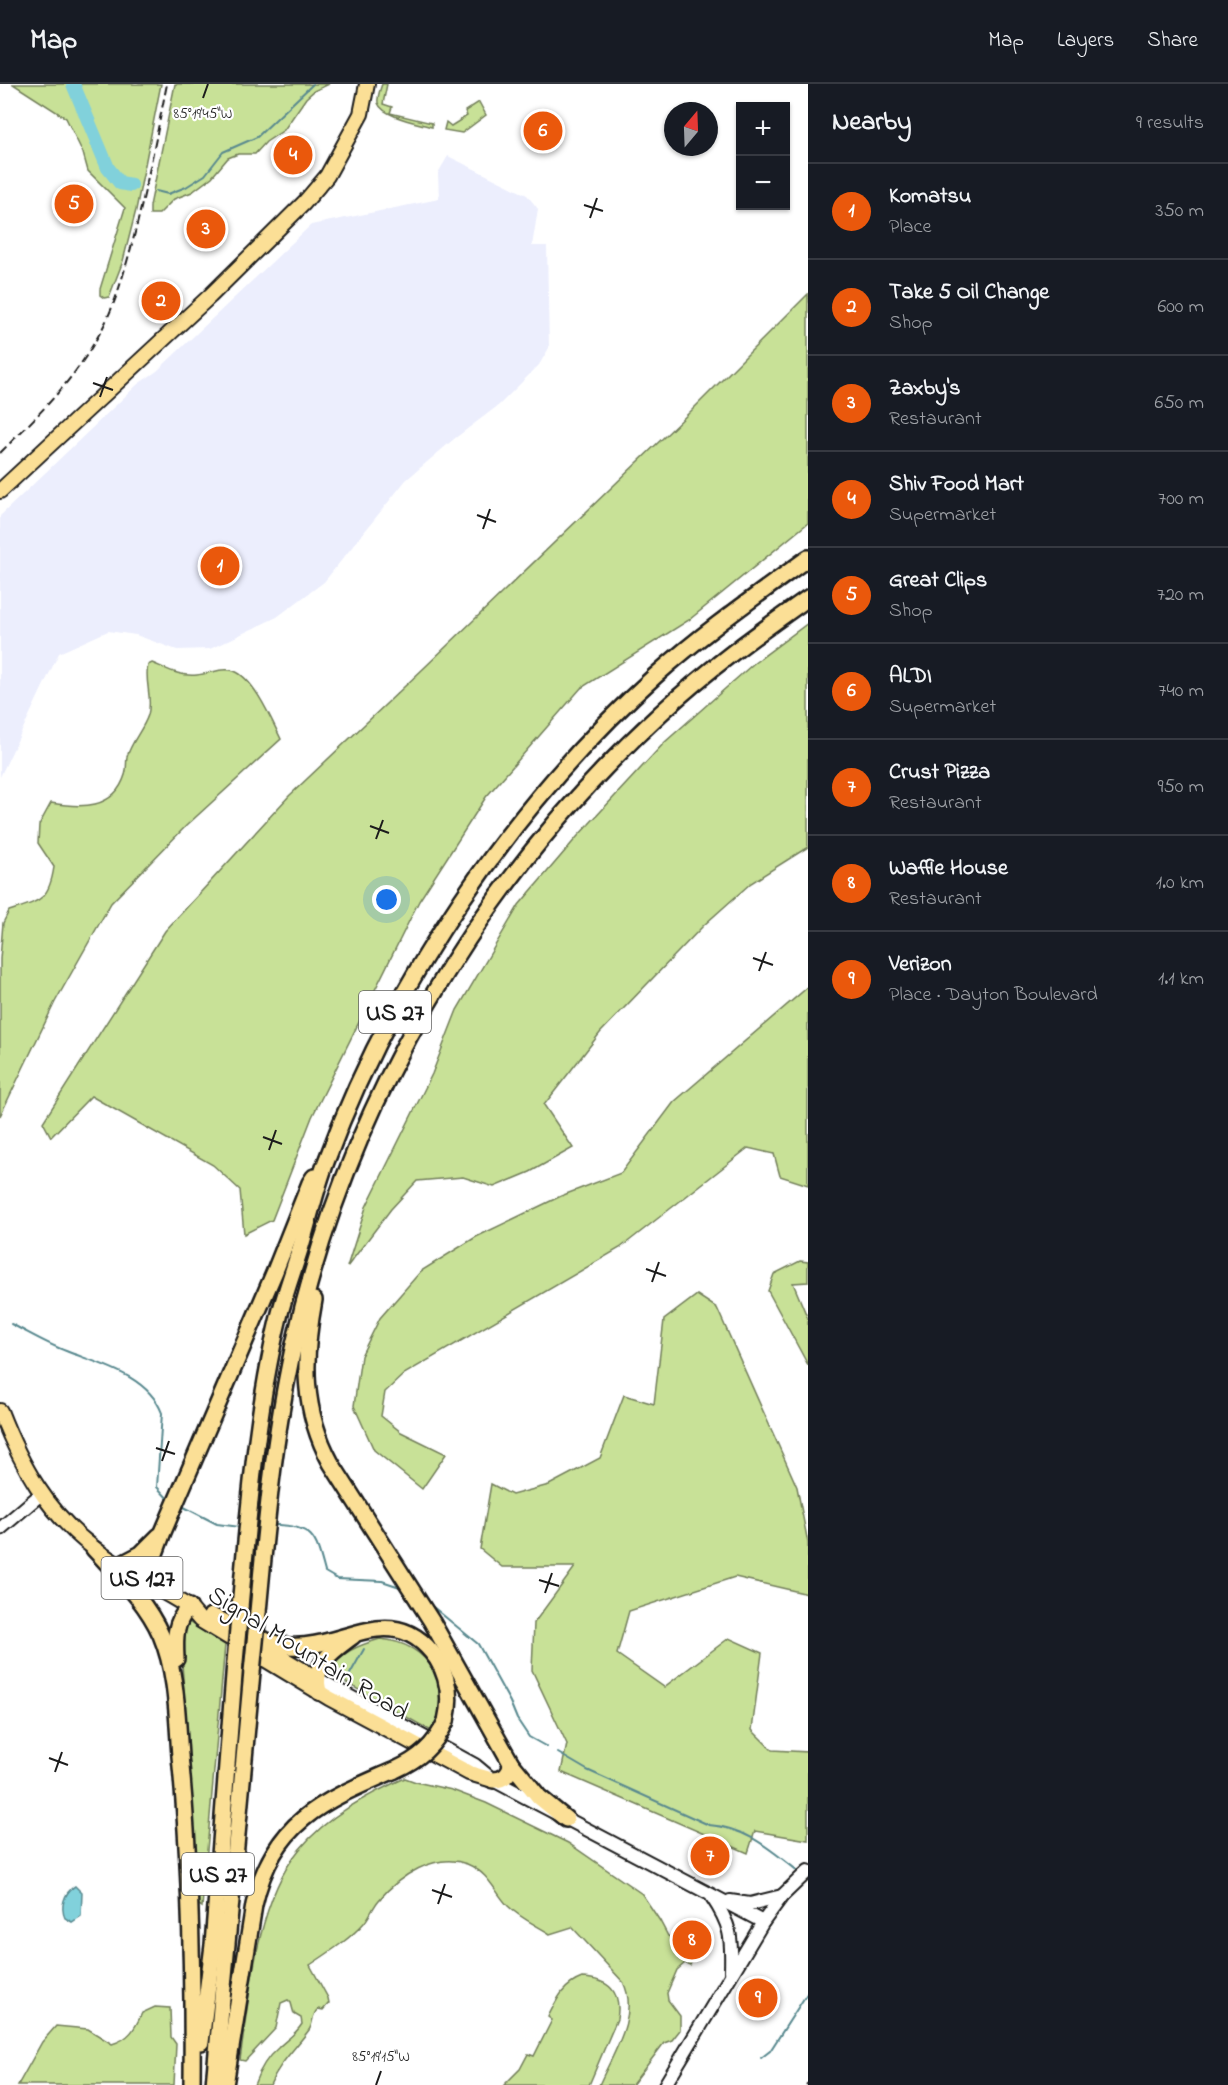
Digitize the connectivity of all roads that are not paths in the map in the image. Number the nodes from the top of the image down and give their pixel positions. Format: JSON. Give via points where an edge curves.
{"nodes":[{"id":1,"x":367,"y":84,"type":"edge"},
{"id":2,"x":0,"y":490,"type":"edge"},
{"id":3,"x":808,"y":558,"type":"edge"},
{"id":4,"x":808,"y":598,"type":"edge"},
{"id":5,"x":326,"y":1163,"type":"junction"},
{"id":6,"x":318,"y":1252,"type":"junction"},
{"id":7,"x":0,"y":1411,"type":"edge"},
{"id":8,"x":41,"y":1494,"type":"junction"},
{"id":9,"x":0,"y":1529,"type":"edge"},
{"id":10,"x":163,"y":1532,"type":"junction"},
{"id":11,"x":94,"y":1549,"type":"junction"},
{"id":12,"x":120,"y":1565,"type":"junction"},
{"id":13,"x":150,"y":1583,"type":"junction"},
{"id":14,"x":189,"y":1607,"type":"junction"},
{"id":15,"x":211,"y":1616,"type":"junction"},
{"id":16,"x":358,"y":1632,"type":"junction"},
{"id":17,"x":318,"y":1685,"type":"junction"},
{"id":18,"x":180,"y":1751,"type":"junction"},
{"id":19,"x":511,"y":1763,"type":"junction"},
{"id":20,"x":494,"y":1780,"type":"junction"},
{"id":21,"x":566,"y":1819,"type":"junction"},
{"id":22,"x":808,"y":1871,"type":"edge"},
{"id":23,"x":712,"y":1896,"type":"junction"},
{"id":24,"x":782,"y":1896,"type":"junction"},
{"id":25,"x":763,"y":1922,"type":"junction"},
{"id":26,"x":731,"y":1973,"type":"junction"},
{"id":27,"x":194,"y":2085,"type":"edge"},
{"id":28,"x":214,"y":2085,"type":"edge"},
{"id":29,"x":225,"y":2085,"type":"edge"},
{"id":30,"x":665,"y":2085,"type":"edge"}],
"edges":[{"from":1,"to":2,"type":"main road","via":[[361,114],[327,176],[304,203],[210,296]]},
{"from":3,"to":5,"type":"highway","number":"US 27","via":[[717,624],[656,676],[564,767],[530,809],[478,877],[412,979]]},
{"from":4,"to":6,"type":"highway","number":"US 27","via":[[661,712],[571,803],[503,889],[447,971],[400,1053],[354,1151]]},
{"from":5,"to":10,"type":"highway","via":[[310,1183]]},
{"from":5,"to":27,"type":"highway","number":"US 27","bridge":true,"via":[[279,1316],[262,1402],[235,1662],[213,1945]]},
{"from":6,"to":19,"type":"highway","via":[[320,1274],[306,1364],[310,1412],[319,1442],[432,1622]]},
{"from":6,"to":28,"type":"highway","number":"US 27","bridge":true,"via":[[292,1351],[273,1459]]},
{"from":7,"to":8,"type":"main road","name":"Signal Mountain Road","number":"US 127","via":[[16,1452]]},
{"from":8,"to":9,"type":"main road"},
{"from":8,"to":11,"type":"main road","name":"Signal Mountain Road","number":"US 127"},
{"from":10,"to":12,"type":"highway","via":[[141,1554]]},
{"from":10,"to":13,"type":"highway","via":[[153,1558]]},
{"from":11,"to":12,"type":"main road","name":"Signal Mountain Road","number":"US 127"},
{"from":11,"to":18,"type":"highway","via":[[140,1600],[162,1637],[172,1674]]},
{"from":12,"to":13,"type":"main road","name":"Signal Mountain Road","number":"US 127"},
{"from":13,"to":14,"type":"main road","name":"Signal Mountain Road","number":"US 127"},
{"from":14,"to":15,"type":"main road","number":"US 127"},
{"from":14,"to":17,"type":"main road","name":"Signal Mountain Road","via":[[200,1620]]},
{"from":14,"to":18,"type":"highway","via":[[179,1619],[174,1637]]},
{"from":15,"to":16,"type":"highway","via":[[286,1646],[314,1644]]},
{"from":15,"to":17,"type":"main road","name":"Signal Mountain Road"},
{"from":16,"to":17,"type":"highway","via":[[328,1657],[319,1670]]},
{"from":16,"to":29,"type":"highway","bridge":true,"via":[[388,1629],[411,1636],[432,1653],[444,1675],[449,1697],[446,1721],[431,1747],[420,1757],[315,1808],[275,1850],[254,1905]]},
{"from":17,"to":20,"type":"main road","name":"Signal Mountain Road","via":[[469,1773]]},
{"from":18,"to":27,"type":"highway","via":[[192,1925]]},
{"from":19,"to":20,"type":"highway","via":[[506,1777]]},
{"from":19,"to":21,"type":"highway","via":[[539,1797]]},
{"from":20,"to":21,"type":"main road","name":"Signal Mountain Road"},
{"from":21,"to":23,"type":"main road","name":"Signal Mountain Road"},
{"from":22,"to":24,"type":"main road"},
{"from":23,"to":24,"type":"main road","via":[[750,1904]]},
{"from":23,"to":25,"type":"main road","name":"Signal Mountain Road"},
{"from":23,"to":26,"type":"main road","via":[[727,1921]]},
{"from":24,"to":25,"type":"main road"},
{"from":25,"to":26,"type":"main road"},
{"from":26,"to":30,"type":"main road"}]}
